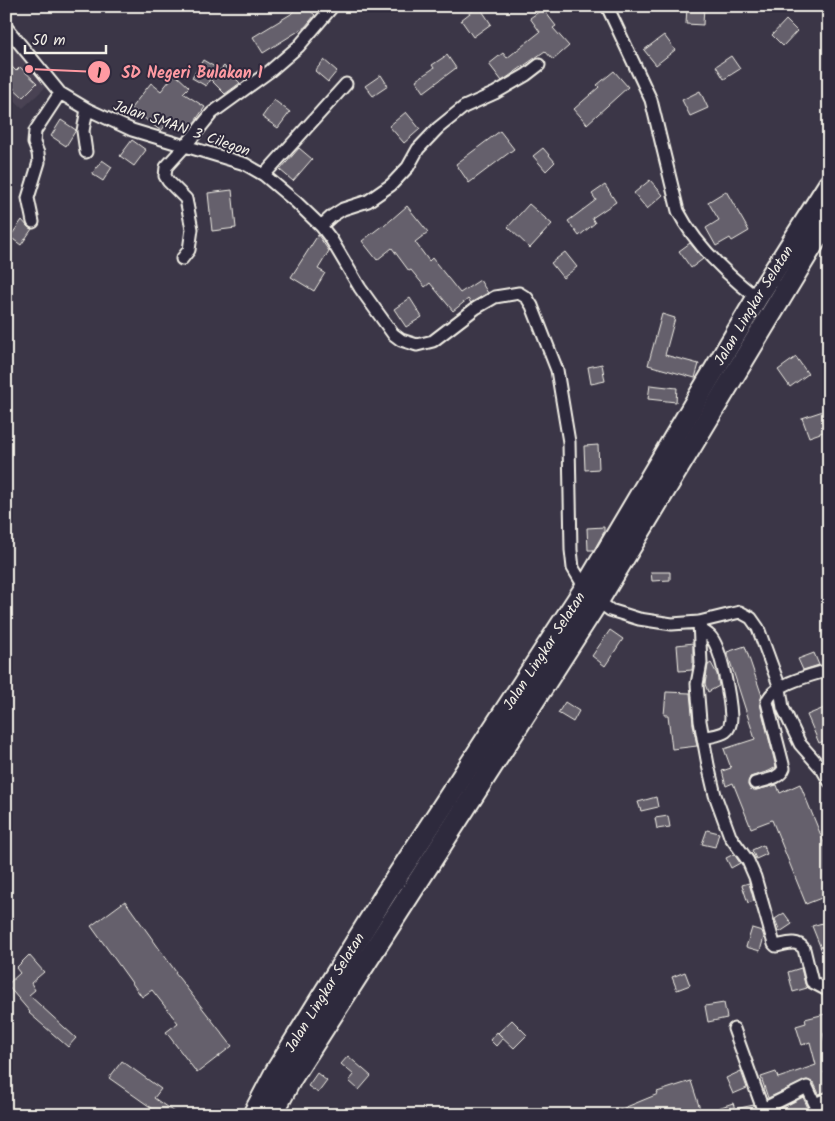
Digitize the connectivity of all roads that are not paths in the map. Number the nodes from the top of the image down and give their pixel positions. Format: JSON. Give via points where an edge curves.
{"nodes":[{"id":1,"x":333,"y":6,"type":"edge"},
{"id":2,"x":607,"y":6,"type":"edge"},
{"id":3,"x":6,"y":27,"type":"edge"},
{"id":4,"x":539,"y":65,"type":"dead end"},
{"id":5,"x":346,"y":84,"type":"dead end"},
{"id":6,"x":60,"y":93,"type":"junction"},
{"id":7,"x":87,"y":109,"type":"junction"},
{"id":8,"x":186,"y":145,"type":"junction"},
{"id":9,"x":86,"y":152,"type":"dead end"},
{"id":10,"x":264,"y":175,"type":"junction"},
{"id":11,"x":829,"y":184,"type":"edge"},
{"id":12,"x":829,"y":218,"type":"edge"},
{"id":13,"x":33,"y":222,"type":"dead end"},
{"id":14,"x":321,"y":226,"type":"junction"},
{"id":15,"x":182,"y":259,"type":"dead end"},
{"id":16,"x":757,"y":298,"type":"junction"},
{"id":17,"x":591,"y":594,"type":"junction"},
{"id":18,"x":699,"y":625,"type":"junction"},
{"id":19,"x":829,"y":670,"type":"edge"},
{"id":20,"x":780,"y":688,"type":"junction"},
{"id":21,"x":703,"y":738,"type":"junction"},
{"id":22,"x":829,"y":782,"type":"edge"},
{"id":23,"x":755,"y":783,"type":"dead end"},
{"id":24,"x":829,"y":992,"type":"edge"},
{"id":25,"x":734,"y":1029,"type":"dead end"},
{"id":26,"x":829,"y":1098,"type":"edge"},
{"id":27,"x":764,"y":1112,"type":"edge"},
{"id":28,"x":253,"y":1115,"type":"edge"},
{"id":29,"x":272,"y":1115,"type":"edge"}],
"edges":[{"from":1,"to":8,"type":"street","via":[[299,46],[204,120]]},
{"from":2,"to":16,"type":"street","via":[[651,100],[681,218],[712,258]]},
{"from":3,"to":6,"type":"street","name":"Jalan SMAN 3 Cilegon"},
{"from":4,"to":14,"type":"street","via":[[495,94],[464,107],[424,142],[408,167],[391,185],[368,201],[343,209]]},
{"from":5,"to":10,"type":"street"},
{"from":6,"to":7,"type":"street","name":"Jalan SMAN 3 Cilegon"},
{"from":6,"to":13,"type":"street","via":[[35,131],[34,143],[39,162],[28,198]]},
{"from":7,"to":8,"type":"street","name":"Jalan SMAN 3 Cilegon","via":[[132,130]]},
{"from":7,"to":9,"type":"street","via":[[83,131]]},
{"from":8,"to":10,"type":"street","name":"Jalan SMAN 3 Cilegon","via":[[245,164]]},
{"from":8,"to":15,"type":"street","via":[[166,167],[165,176],[186,198],[192,229],[189,250]]},
{"from":10,"to":14,"type":"street","name":"Jalan SMAN 3 Cilegon"},
{"from":11,"to":16,"type":"highway","name":"Jalan Lingkar Selatan"},
{"from":12,"to":17,"type":"highway","name":"Jalan Lingkar Selatan"},
{"from":14,"to":17,"type":"street","name":"Jalan SMAN 3 Cilegon","via":[[393,334],[410,344],[417,346],[433,341],[495,297],[519,293],[527,298],[557,370],[569,442],[573,568]]},
{"from":16,"to":17,"type":"highway","name":"Jalan Lingkar Selatan"},
{"from":17,"to":18,"type":"street","via":[[610,610],[639,619]]},
{"from":17,"to":28,"type":"highway","name":"Jalan Lingkar Selatan","via":[[385,895],[276,1071]]},
{"from":17,"to":29,"type":"highway","name":"Jalan Lingkar Selatan","via":[[291,1079]]},
{"from":18,"to":20,"type":"street","via":[[740,612],[751,618],[758,628]]},
{"from":18,"to":21,"type":"street","via":[[701,663],[697,684]]},
{"from":18,"to":21,"type":"street","via":[[715,644],[731,717],[731,725],[726,732]]},
{"from":19,"to":20,"type":"street"},
{"from":20,"to":22,"type":"street","via":[[783,708],[800,744]]},
{"from":20,"to":23,"type":"street","via":[[772,692],[767,702],[784,768],[778,776]]},
{"from":21,"to":24,"type":"street","via":[[721,813],[730,836],[755,877],[774,944],[801,944],[812,982]]},
{"from":25,"to":27,"type":"street"},
{"from":26,"to":27,"type":"street","via":[[815,1104],[807,1088]]}]}
